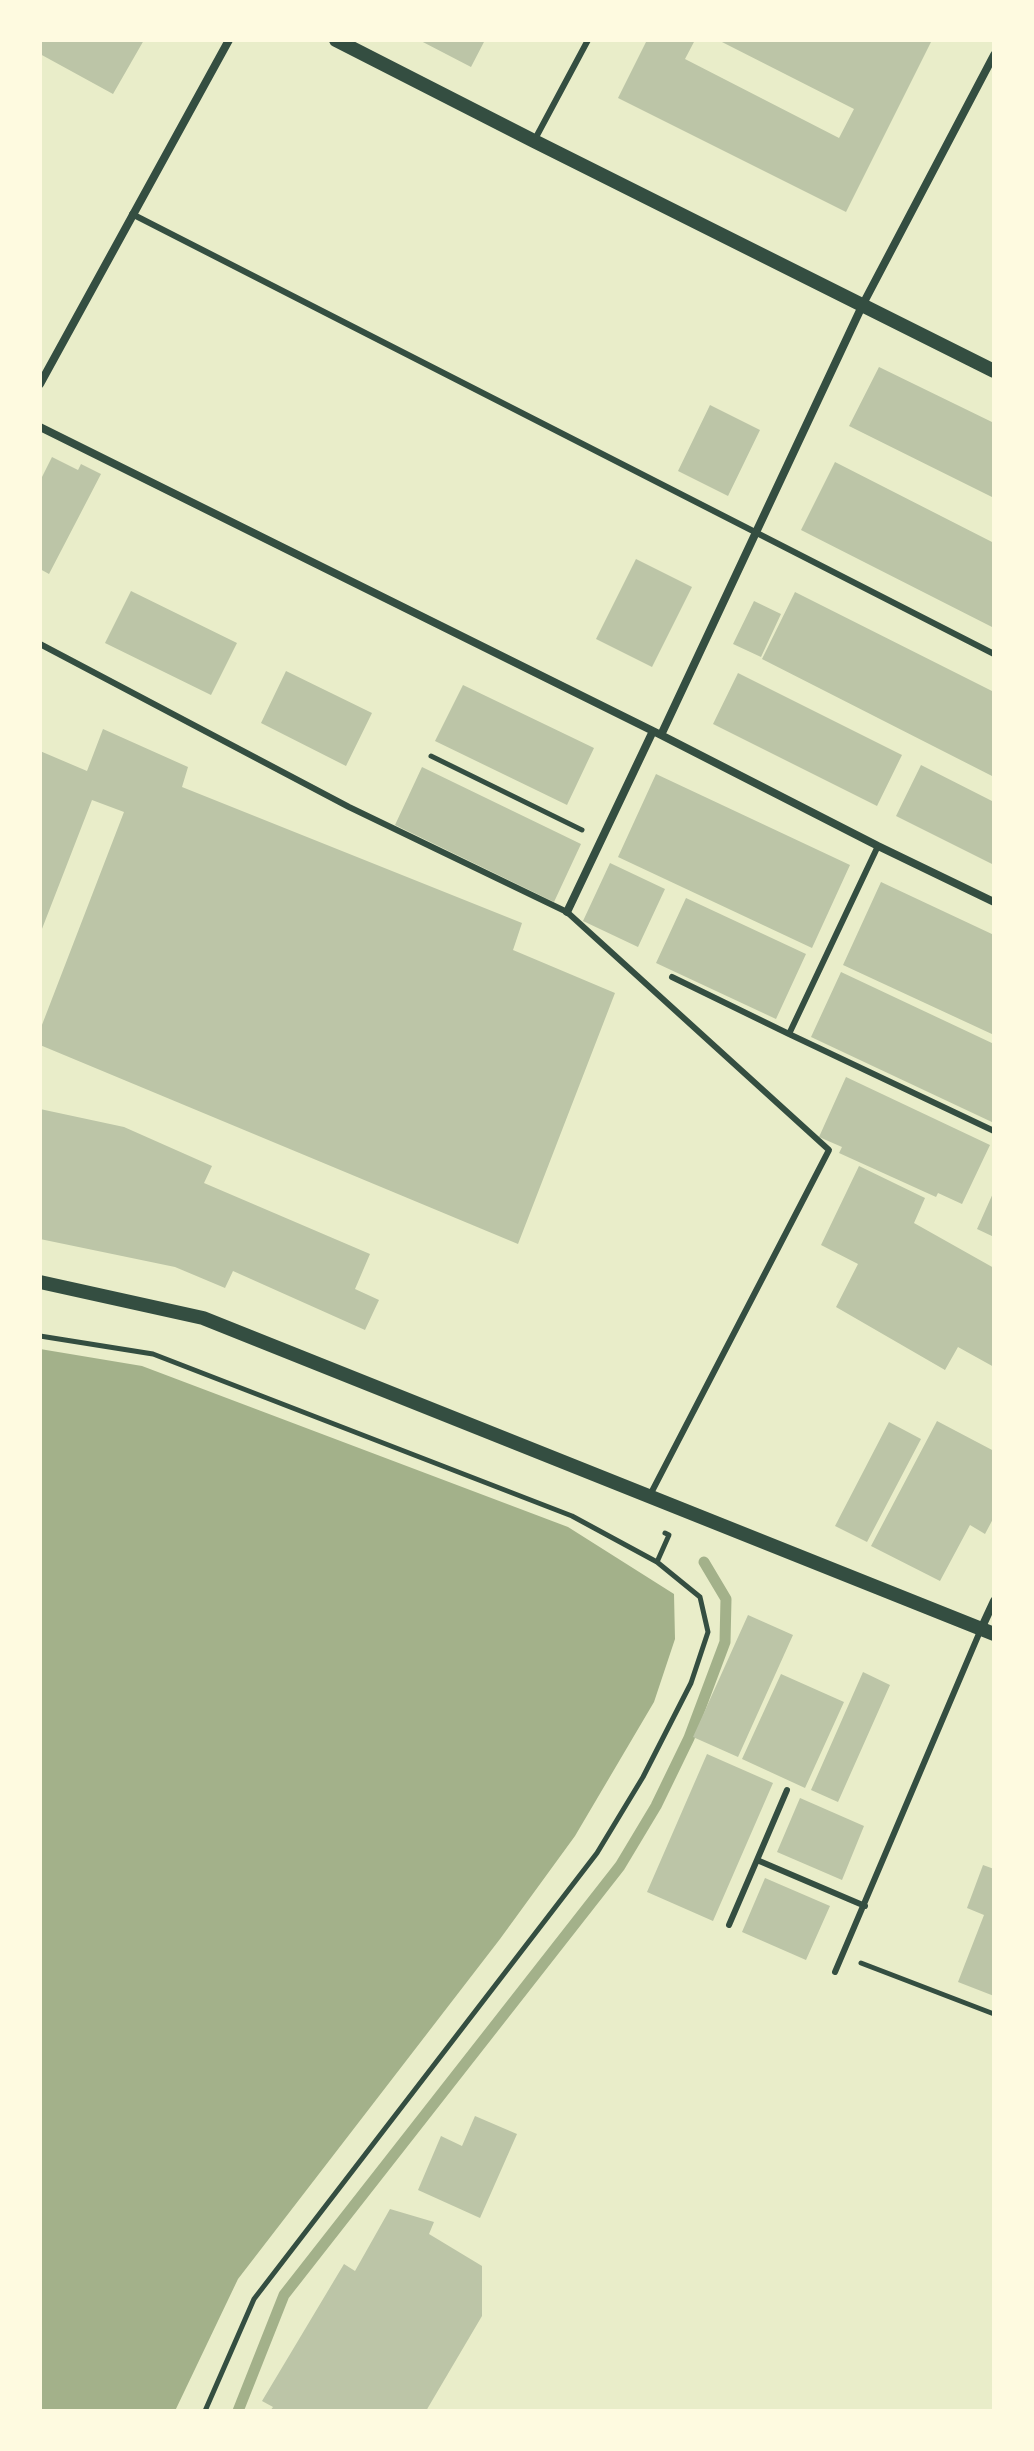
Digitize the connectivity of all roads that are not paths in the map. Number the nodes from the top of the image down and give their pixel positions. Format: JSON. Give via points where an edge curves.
{"nodes":[{"id":1,"x":229,"y":40,"type":"edge"},
{"id":2,"x":336,"y":40,"type":"edge"},
{"id":3,"x":588,"y":40,"type":"edge"},
{"id":4,"x":994,"y":55,"type":"edge"},
{"id":5,"x":534,"y":141,"type":"junction"},
{"id":6,"x":132,"y":214,"type":"junction"},
{"id":7,"x":863,"y":304,"type":"junction"},
{"id":8,"x":994,"y":371,"type":"edge"},
{"id":9,"x":40,"y":384,"type":"edge"},
{"id":10,"x":40,"y":427,"type":"edge"},
{"id":11,"x":757,"y":532,"type":"junction"},
{"id":12,"x":40,"y":644,"type":"edge"},
{"id":13,"x":994,"y":654,"type":"edge"},
{"id":14,"x":657,"y":733,"type":"junction"},
{"id":15,"x":878,"y":846,"type":"junction"},
{"id":16,"x":994,"y":902,"type":"edge"},
{"id":17,"x":567,"y":912,"type":"junction"},
{"id":18,"x":672,"y":977,"type":"dead end"},
{"id":19,"x":789,"y":1034,"type":"junction"},
{"id":20,"x":994,"y":1131,"type":"edge"},
{"id":21,"x":40,"y":1282,"type":"edge"},
{"id":22,"x":649,"y":1497,"type":"junction"},
{"id":23,"x":994,"y":1601,"type":"edge"},
{"id":24,"x":988,"y":1631,"type":"edge"},
{"id":25,"x":787,"y":1790,"type":"dead end"},
{"id":26,"x":757,"y":1860,"type":"junction"},
{"id":27,"x":865,"y":1906,"type":"junction"},
{"id":28,"x":729,"y":1925,"type":"dead end"},
{"id":29,"x":835,"y":1972,"type":"dead end"}],
"edges":[{"from":1,"to":6,"type":"street"},
{"from":2,"to":5,"type":"street"},
{"from":3,"to":5,"type":"lane"},
{"from":4,"to":7,"type":"street"},
{"from":5,"to":7,"type":"street"},
{"from":6,"to":9,"type":"street"},
{"from":6,"to":11,"type":"lane"},
{"from":7,"to":8,"type":"street"},
{"from":7,"to":11,"type":"street"},
{"from":10,"to":14,"type":"street"},
{"from":11,"to":13,"type":"lane"},
{"from":11,"to":14,"type":"street"},
{"from":12,"to":17,"type":"lane","via":[[349,807]]},
{"from":14,"to":15,"type":"street"},
{"from":14,"to":17,"type":"street"},
{"from":15,"to":16,"type":"street"},
{"from":15,"to":19,"type":"lane"},
{"from":17,"to":22,"type":"lane","via":[[829,1150]]},
{"from":18,"to":19,"type":"lane"},
{"from":19,"to":20,"type":"lane"},
{"from":21,"to":22,"type":"street","via":[[203,1318]]},
{"from":22,"to":24,"type":"street"},
{"from":23,"to":24,"type":"street"},
{"from":24,"to":27,"type":"lane"},
{"from":25,"to":26,"type":"lane"},
{"from":26,"to":27,"type":"lane"},
{"from":26,"to":28,"type":"lane"},
{"from":27,"to":29,"type":"lane"}]}
